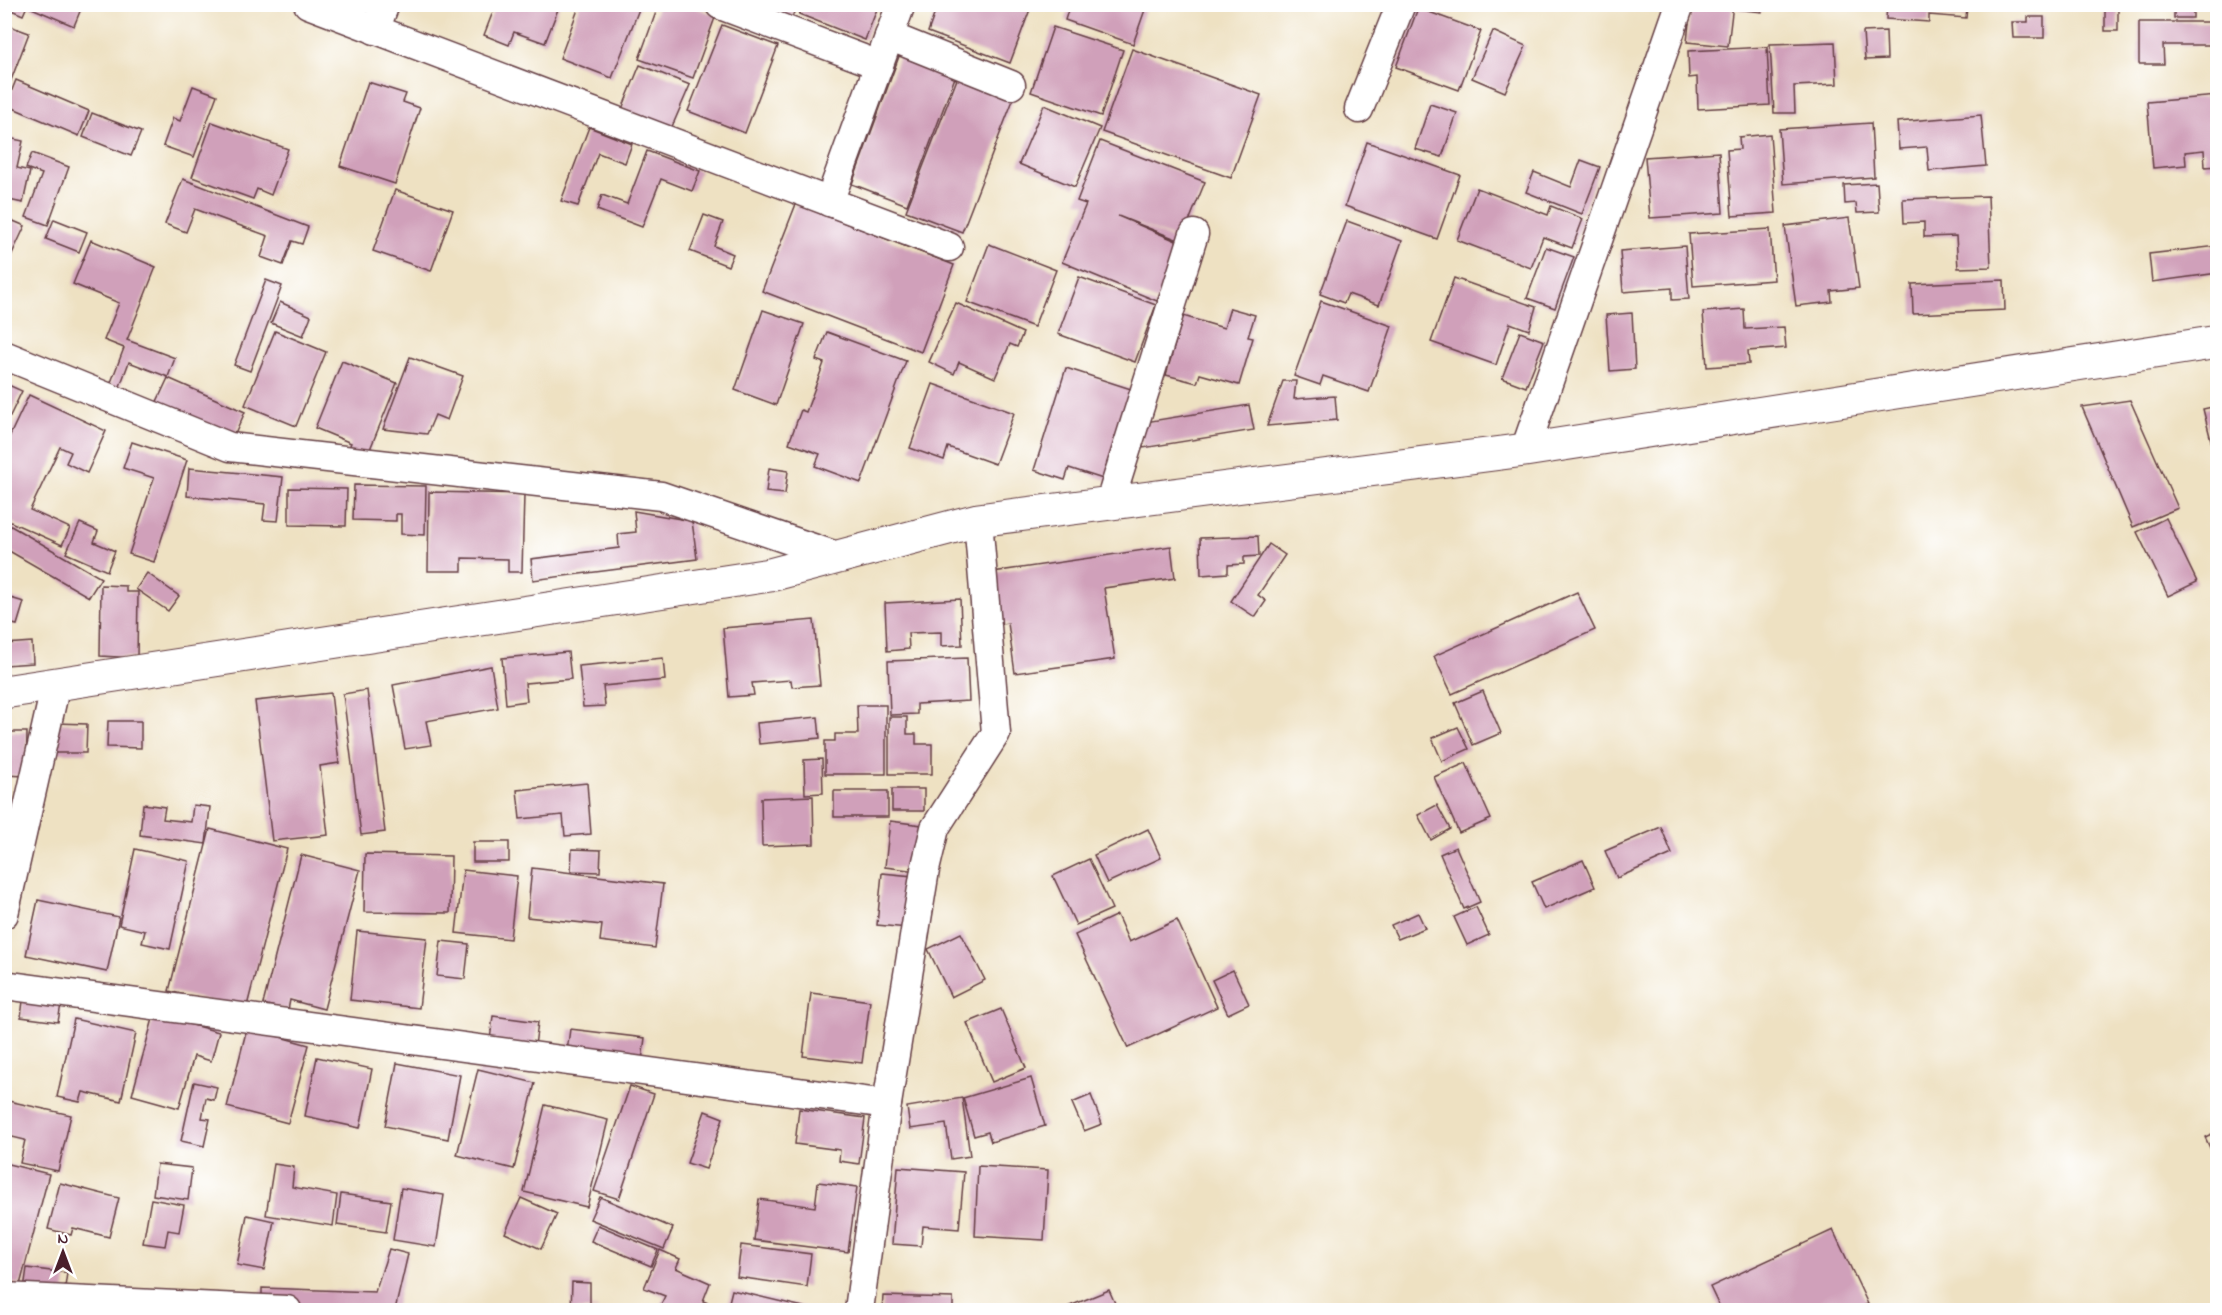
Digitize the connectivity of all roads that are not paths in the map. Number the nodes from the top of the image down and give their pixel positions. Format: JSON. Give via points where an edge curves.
{"nodes":[{"id":1,"x":308,"y":4,"type":"edge"},
{"id":2,"x":901,"y":4,"type":"edge"},
{"id":3,"x":1401,"y":4,"type":"edge"},
{"id":4,"x":1680,"y":4,"type":"edge"},
{"id":5,"x":720,"y":5,"type":"edge"},
{"id":6,"x":380,"y":17,"type":"edge"},
{"id":7,"x":890,"y":36,"type":"junction"},
{"id":8,"x":879,"y":65,"type":"junction"},
{"id":9,"x":1011,"y":85,"type":"dead end"},
{"id":10,"x":1359,"y":109,"type":"dead end"},
{"id":11,"x":828,"y":202,"type":"junction"},
{"id":12,"x":1194,"y":234,"type":"dead end"},
{"id":13,"x":950,"y":247,"type":"dead end"},
{"id":14,"x":2217,"y":342,"type":"edge"},
{"id":15,"x":4,"y":355,"type":"edge"},
{"id":16,"x":1525,"y":450,"type":"junction"},
{"id":17,"x":1110,"y":502,"type":"junction"},
{"id":18,"x":978,"y":520,"type":"junction"},
{"id":19,"x":839,"y":556,"type":"junction"},
{"id":20,"x":56,"y":684,"type":"junction"},
{"id":21,"x":4,"y":692,"type":"edge"},
{"id":22,"x":4,"y":914,"type":"edge"},
{"id":23,"x":4,"y":985,"type":"edge"},
{"id":24,"x":886,"y":1104,"type":"junction"},
{"id":25,"x":4,"y":1297,"type":"edge"},
{"id":26,"x":287,"y":1311,"type":"edge"},
{"id":27,"x":859,"y":1311,"type":"edge"}],
"edges":[{"from":1,"to":6,"type":"street"},
{"from":2,"to":7,"type":"street"},
{"from":3,"to":10,"type":"street"},
{"from":4,"to":16,"type":"street"},
{"from":5,"to":8,"type":"street"},
{"from":6,"to":11,"type":"street"},
{"from":7,"to":8,"type":"street"},
{"from":7,"to":9,"type":"street"},
{"from":8,"to":11,"type":"street"},
{"from":11,"to":13,"type":"street"},
{"from":12,"to":17,"type":"street"},
{"from":14,"to":16,"type":"street"},
{"from":15,"to":19,"type":"street","via":[[230,447],[661,496]]},
{"from":16,"to":17,"type":"street"},
{"from":17,"to":18,"type":"street"},
{"from":18,"to":19,"type":"street"},
{"from":18,"to":24,"type":"street","via":[[996,733],[935,828]]},
{"from":19,"to":20,"type":"street","via":[[770,575]]},
{"from":20,"to":21,"type":"street"},
{"from":20,"to":22,"type":"street"},
{"from":23,"to":24,"type":"street"},
{"from":24,"to":27,"type":"street"},
{"from":25,"to":26,"type":"street"}]}
